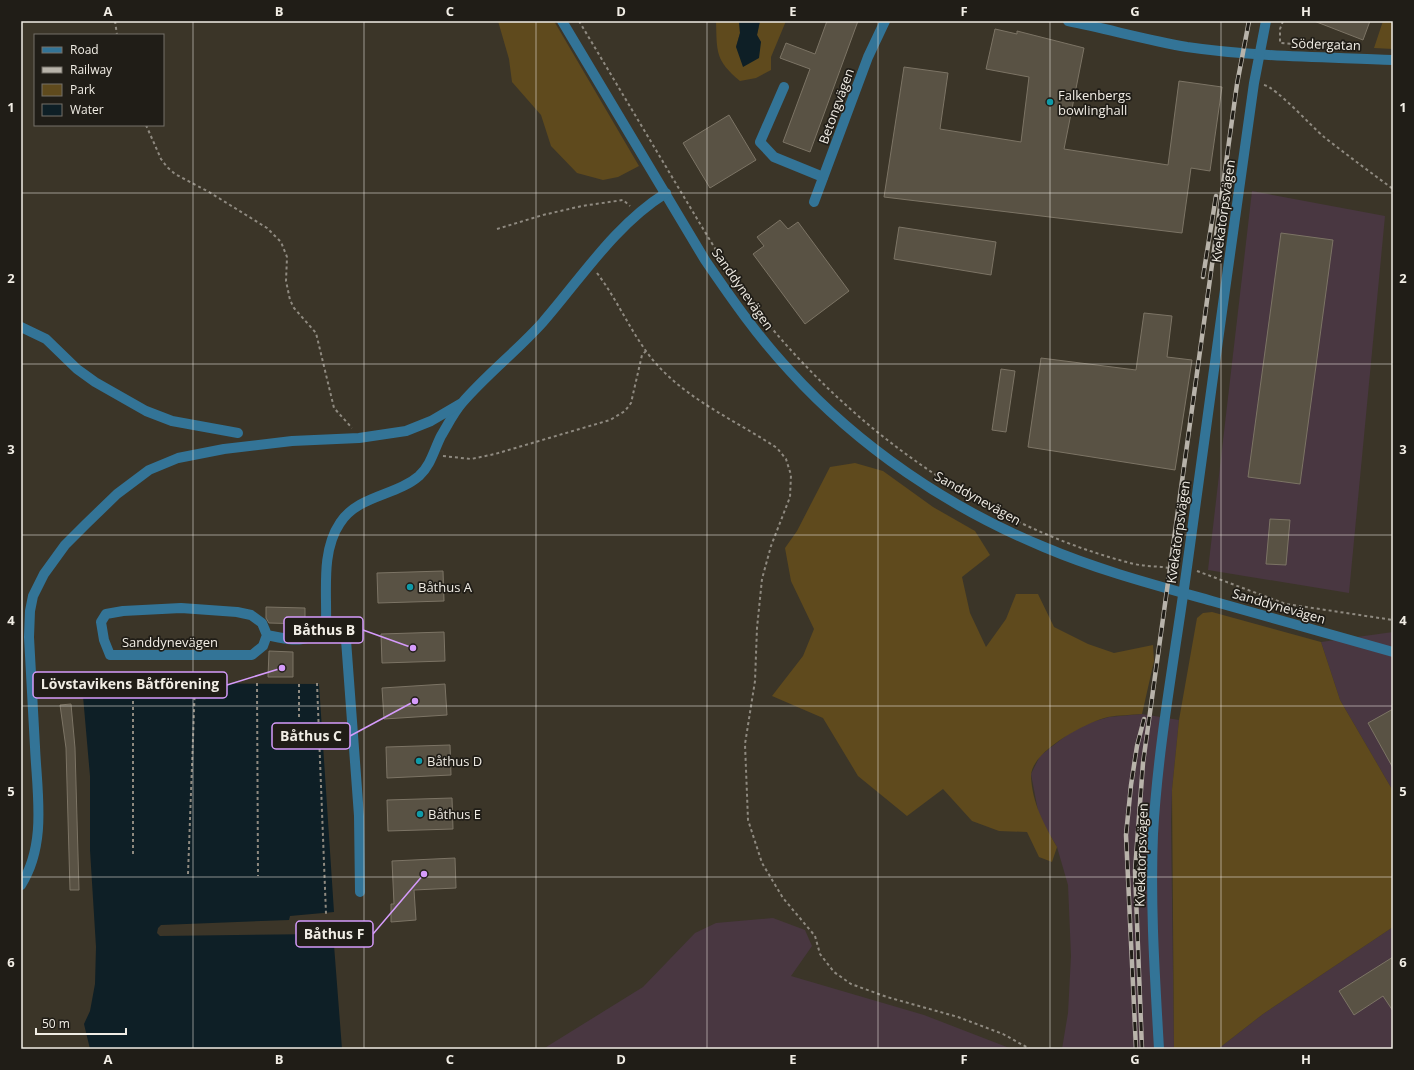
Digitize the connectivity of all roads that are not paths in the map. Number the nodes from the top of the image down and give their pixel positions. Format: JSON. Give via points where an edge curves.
{"nodes":[{"id":1,"x":562,"y":21,"type":"edge"},
{"id":2,"x":885,"y":21,"type":"edge"},
{"id":3,"x":1068,"y":21,"type":"edge"},
{"id":4,"x":1266,"y":21,"type":"edge"},
{"id":5,"x":1259,"y":54,"type":"junction"},
{"id":6,"x":1393,"y":60,"type":"edge"},
{"id":7,"x":784,"y":86,"type":"dead end"},
{"id":8,"x":823,"y":177,"type":"junction"},
{"id":9,"x":666,"y":193,"type":"junction"},
{"id":10,"x":814,"y":202,"type":"dead end"},
{"id":11,"x":21,"y":327,"type":"edge"},
{"id":12,"x":462,"y":403,"type":"junction"},
{"id":13,"x":238,"y":433,"type":"dead end"},
{"id":14,"x":1183,"y":593,"type":"junction"},
{"id":15,"x":326,"y":624,"type":"junction"},
{"id":16,"x":267,"y":635,"type":"junction"},
{"id":17,"x":1393,"y":652,"type":"edge"},
{"id":18,"x":21,"y":885,"type":"edge"},
{"id":19,"x":360,"y":892,"type":"dead end"},
{"id":20,"x":1158,"y":1049,"type":"edge"}],
"edges":[{"from":1,"to":9,"type":"street","name":"Sanddynevägen"},
{"from":2,"to":8,"type":"street","name":"Betongvägen","via":[[868,57]]},
{"from":3,"to":5,"type":"street","name":"Södergatan","via":[[1187,47]]},
{"from":4,"to":5,"type":"street","name":"Kvekatorpsvägen"},
{"from":5,"to":6,"type":"street","name":"Södergatan"},
{"from":5,"to":14,"type":"street","name":"Kvekatorpsvägen"},
{"from":7,"to":8,"type":"street","via":[[760,142],[774,157]]},
{"from":8,"to":10,"type":"street","name":"Betongvägen"},
{"from":9,"to":12,"type":"street","via":[[637,213],[590,264],[543,322]]},
{"from":9,"to":14,"type":"street","name":"Sanddynevägen","via":[[706,260],[763,339],[826,407],[866,442],[935,490],[993,524],[1077,561]]},
{"from":11,"to":13,"type":"street","via":[[46,339],[77,369],[95,382],[146,411],[172,421]]},
{"from":12,"to":15,"type":"street","via":[[420,475],[360,505],[340,522],[328,555]]},
{"from":12,"to":18,"type":"street","via":[[431,421],[406,431],[359,438],[292,441],[178,458],[135,479],[116,494],[65,545],[44,574],[33,596],[30,611],[29,637],[39,810],[34,854],[27,876]]},
{"from":14,"to":17,"type":"street","name":"Sanddynevägen"},
{"from":14,"to":20,"type":"street","name":"Kvekatorpsvägen","via":[[1168,688],[1153,838],[1153,927]]},
{"from":15,"to":16,"type":"street","via":[[307,639],[285,639]]},
{"from":15,"to":19,"type":"street","via":[[337,629],[346,640],[360,816]]},
{"from":16,"to":16,"type":"street","name":"Sanddynevägen","via":[[263,646],[252,655],[110,655],[101,622],[106,614],[123,611],[188,608],[251,614],[262,622]]}]}
